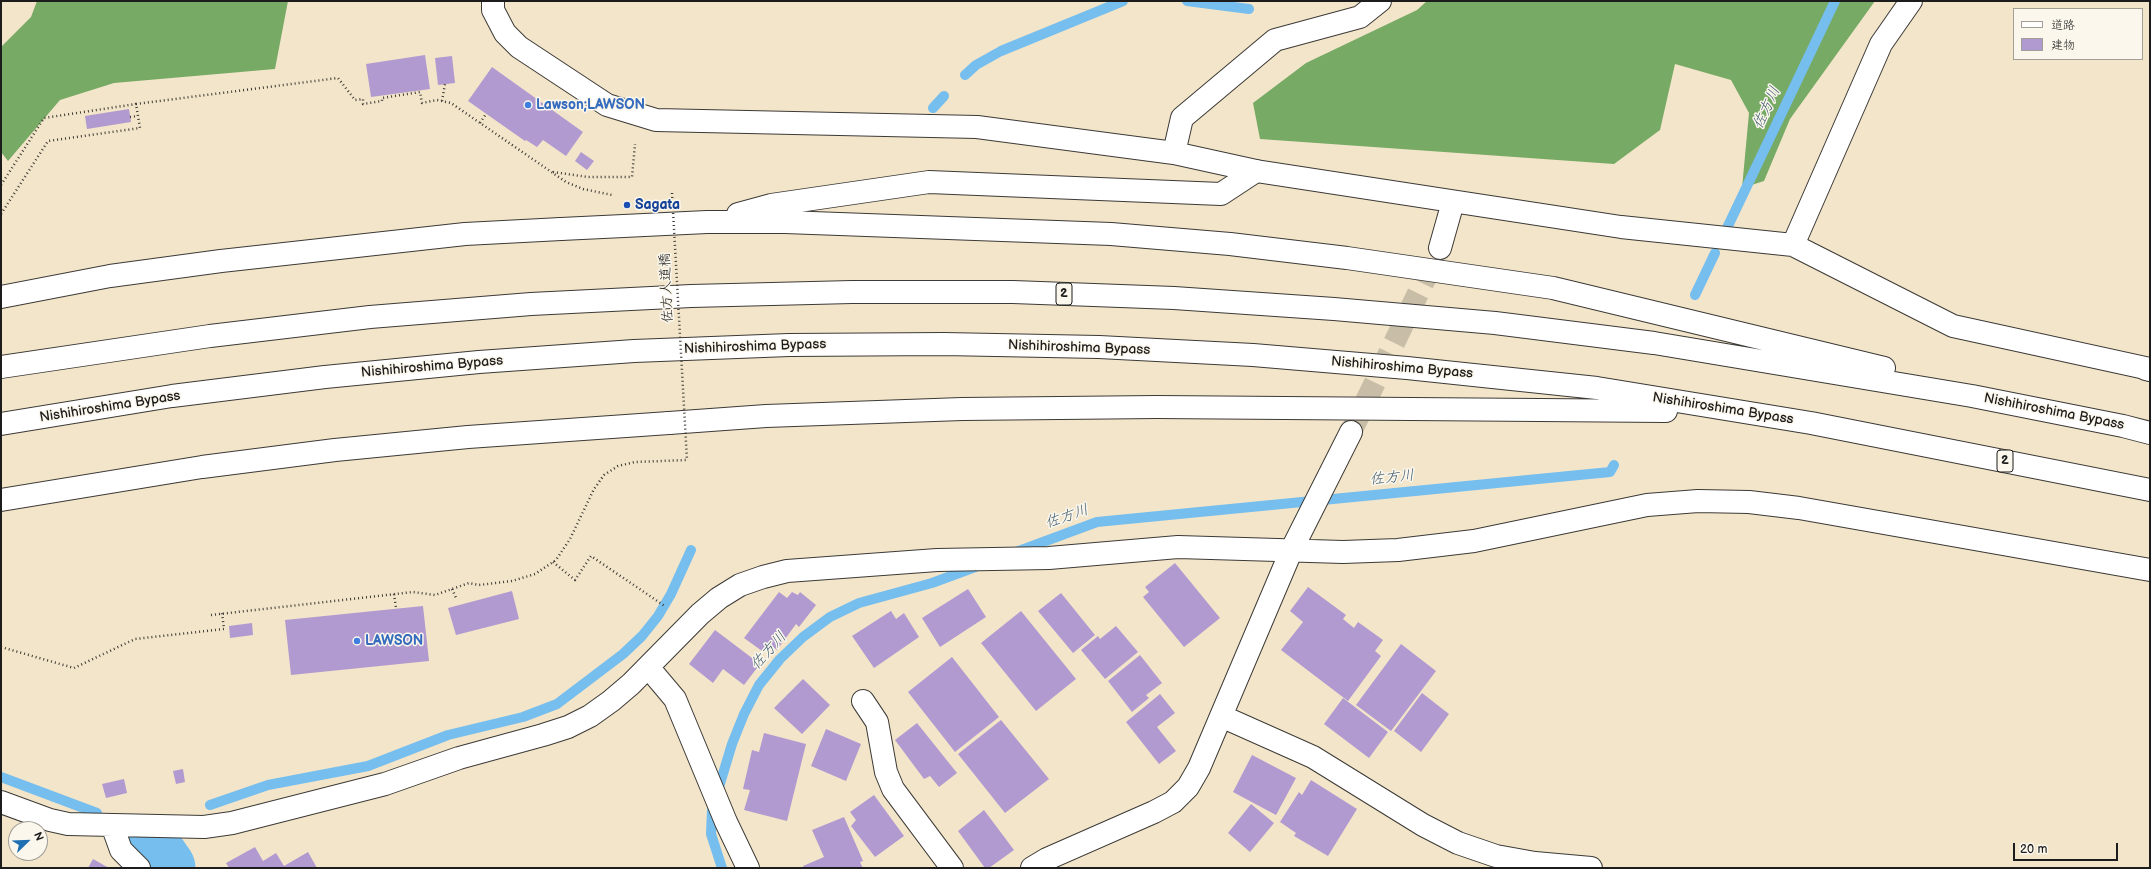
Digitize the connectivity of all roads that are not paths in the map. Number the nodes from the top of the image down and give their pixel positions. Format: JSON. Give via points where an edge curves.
{"nodes":[{"id":1,"x":493,"y":1,"type":"edge"},
{"id":2,"x":1380,"y":1,"type":"edge"},
{"id":3,"x":1911,"y":1,"type":"edge"},
{"id":4,"x":1174,"y":153,"type":"junction"},
{"id":5,"x":1256,"y":172,"type":"junction"},
{"id":6,"x":1453,"y":202,"type":"junction"},
{"id":7,"x":708,"y":222,"type":"junction"},
{"id":8,"x":1793,"y":245,"type":"junction"},
{"id":9,"x":1440,"y":248,"type":"tunnel mouth"},
{"id":10,"x":1,"y":297,"type":"edge"},
{"id":11,"x":1,"y":366,"type":"edge"},
{"id":12,"x":2149,"y":369,"type":"edge"},
{"id":13,"x":1,"y":424,"type":"edge"},
{"id":14,"x":2122,"y":426,"type":"junction"},
{"id":15,"x":1351,"y":432,"type":"tunnel mouth"},
{"id":16,"x":1860,"y":433,"type":"junction"},
{"id":17,"x":2150,"y":433,"type":"edge"},
{"id":18,"x":2150,"y":490,"type":"edge"},
{"id":19,"x":1,"y":500,"type":"edge"},
{"id":20,"x":1292,"y":549,"type":"junction"},
{"id":21,"x":2150,"y":570,"type":"edge"},
{"id":22,"x":648,"y":667,"type":"junction"},
{"id":23,"x":863,"y":701,"type":"dead end"},
{"id":24,"x":1221,"y":716,"type":"junction"},
{"id":25,"x":1,"y":802,"type":"edge"},
{"id":26,"x":106,"y":825,"type":"junction"},
{"id":27,"x":139,"y":868,"type":"edge"},
{"id":28,"x":748,"y":868,"type":"edge"},
{"id":29,"x":952,"y":868,"type":"edge"},
{"id":30,"x":1032,"y":868,"type":"edge"},
{"id":31,"x":1591,"y":868,"type":"edge"}],
"edges":[{"from":1,"to":4,"type":"main road","via":[[493,10],[505,33],[519,47],[607,105],[656,120],[977,128]]},
{"from":2,"to":4,"type":"main road","via":[[1360,17],[1275,40],[1182,118]]},
{"from":3,"to":8,"type":"main road","via":[[1882,44]]},
{"from":4,"to":5,"type":"main road"},
{"from":5,"to":6,"type":"main road"},
{"from":5,"to":7,"type":"main road","number":"2","via":[[1221,194],[929,182],[771,205]]},
{"from":6,"to":8,"type":"main road","via":[[1621,227]]},
{"from":6,"to":9,"type":"main road"},
{"from":7,"to":10,"type":"main road","number":"2","via":[[465,234],[110,276]]},
{"from":7,"to":14,"type":"main road","number":"2","via":[[885,224],[1111,234],[1230,244],[1458,274],[1582,295]]},
{"from":8,"to":12,"type":"main road","via":[[1953,326]]},
{"from":11,"to":14,"type":"main road","name":"Nishihiroshima Bypass","number":"2","via":[[210,336],[370,318],[531,304],[691,296],[852,292],[1020,293],[1174,298],[1334,308],[1502,324],[1654,343],[1972,396]]},
{"from":13,"to":16,"type":"main road","name":"Nishihiroshima Bypass","number":"2","via":[[172,396],[325,377],[479,362],[641,350],[789,345],[944,344],[1098,347],[1253,355],[1408,368],[1597,388]]},
{"from":14,"to":17,"type":"main road","name":"Nishihiroshima Bypass","number":"2"},
{"from":15,"to":20,"type":"main road"},
{"from":16,"to":18,"type":"main road","name":"Nishihiroshima Bypass","number":"2"},
{"from":16,"to":19,"type":"main road","number":"2","via":[[1785,420],[1724,414],[1632,410],[1157,407],[962,409],[766,416],[468,437],[334,450],[202,467]]},
{"from":20,"to":21,"type":"main road","via":[[1368,552],[1436,546],[1474,541],[1647,505],[1698,501],[1799,508]]},
{"from":20,"to":22,"type":"main road","via":[[1171,547],[1050,558],[936,560],[787,571],[740,585],[719,598]]},
{"from":20,"to":24,"type":"main road"},
{"from":22,"to":26,"type":"main road","via":[[611,701],[568,727],[459,758],[385,784],[214,826]]},
{"from":22,"to":28,"type":"main road","via":[[675,699]]},
{"from":23,"to":29,"type":"main road","via":[[877,722],[886,772],[892,789]]},
{"from":24,"to":30,"type":"main road","via":[[1199,768],[1188,787],[1173,802]]},
{"from":24,"to":31,"type":"main road","via":[[1313,757],[1423,825],[1458,843],[1496,856],[1535,863]]},
{"from":25,"to":26,"type":"main road","via":[[58,822]]},
{"from":26,"to":27,"type":"main road","via":[[122,850]]}]}
